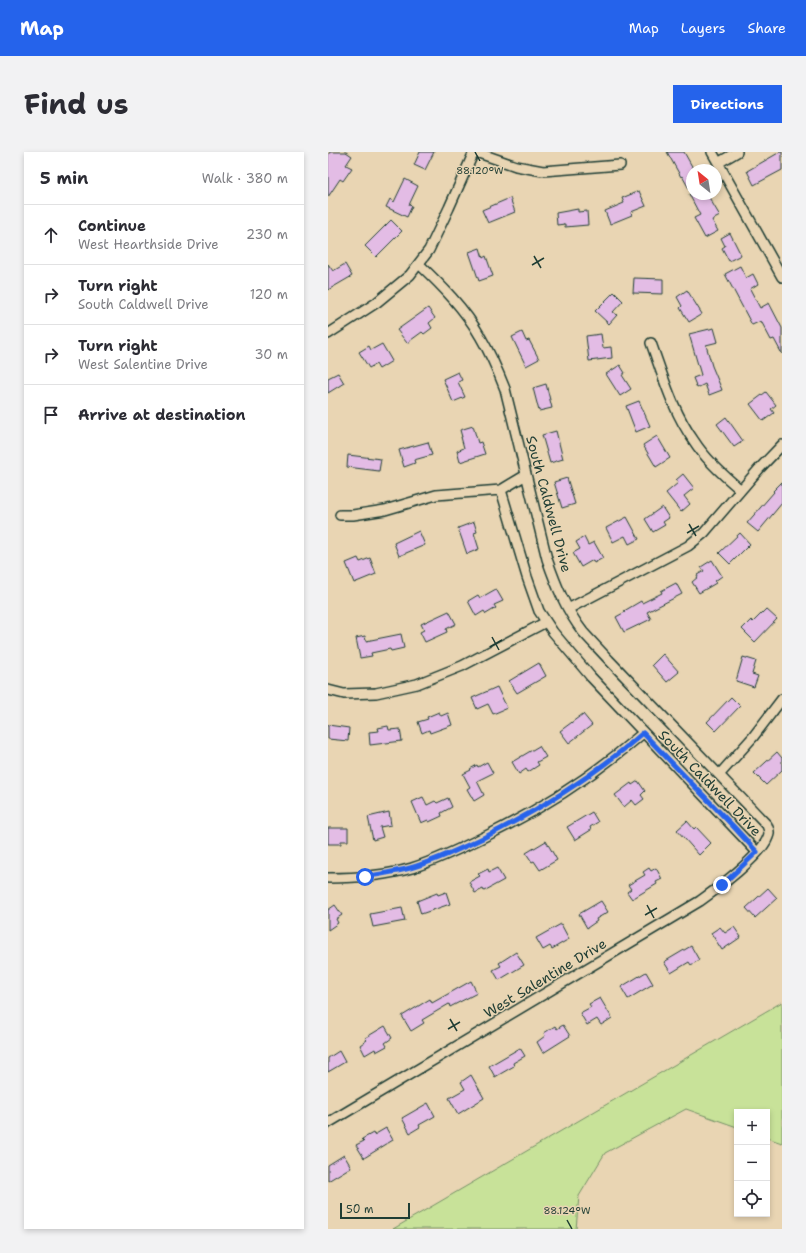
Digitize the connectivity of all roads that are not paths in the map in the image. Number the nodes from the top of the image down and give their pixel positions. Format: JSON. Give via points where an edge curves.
{"nodes":[{"id":1,"x":475,"y":152,"type":"edge"},
{"id":2,"x":712,"y":152,"type":"edge"},
{"id":3,"x":737,"y":152,"type":"edge"},
{"id":4,"x":718,"y":163,"type":"junction"},
{"id":5,"x":620,"y":165,"type":"dead end"},
{"id":6,"x":419,"y":264,"type":"junction"},
{"id":7,"x":782,"y":277,"type":"edge"},
{"id":8,"x":328,"y":334,"type":"edge"},
{"id":9,"x":650,"y":343,"type":"dead end"},
{"id":10,"x":782,"y":445,"type":"edge"},
{"id":11,"x":526,"y":475,"type":"junction"},
{"id":12,"x":501,"y":490,"type":"junction"},
{"id":13,"x":741,"y":490,"type":"junction"},
{"id":14,"x":340,"y":515,"type":"dead end"},
{"id":15,"x":568,"y":609,"type":"junction"},
{"id":16,"x":546,"y":622,"type":"junction"},
{"id":17,"x":328,"y":690,"type":"edge"},
{"id":18,"x":782,"y":699,"type":"edge"},
{"id":19,"x":643,"y":733,"type":"junction"},
{"id":20,"x":719,"y":775,"type":"junction"},
{"id":21,"x":765,"y":843,"type":"joint"},
{"id":22,"x":757,"y":852,"type":"junction"},
{"id":23,"x":328,"y":878,"type":"edge"},
{"id":24,"x":328,"y":1123,"type":"edge"}],
"edges":[{"from":1,"to":5,"type":"street","via":[[516,166],[543,171]]},
{"from":1,"to":6,"type":"street","via":[[429,250]]},
{"from":2,"to":4,"type":"street"},
{"from":3,"to":4,"type":"street"},
{"from":4,"to":7,"type":"street"},
{"from":6,"to":8,"type":"street","via":[[410,275],[376,303]]},
{"from":6,"to":11,"type":"street","name":"South Caldwell Drive","via":[[464,312],[494,363],[505,389]]},
{"from":9,"to":13,"type":"street","via":[[677,412],[693,441]]},
{"from":10,"to":13,"type":"street"},
{"from":11,"to":12,"type":"street"},
{"from":11,"to":15,"type":"street","name":"South Caldwell Drive","via":[[547,559]]},
{"from":12,"to":14,"type":"street","via":[[436,495],[385,510]]},
{"from":12,"to":16,"type":"street","name":"South Caldwell Drive","via":[[527,577],[539,611]]},
{"from":13,"to":15,"type":"street","via":[[704,533],[688,546]]},
{"from":15,"to":20,"type":"street","name":"South Caldwell Drive","via":[[583,631],[609,660]]},
{"from":16,"to":17,"type":"street","via":[[462,666],[417,684],[376,693],[344,694]]},
{"from":16,"to":19,"type":"street","name":"South Caldwell Drive","via":[[572,656]]},
{"from":18,"to":20,"type":"street"},
{"from":19,"to":22,"type":"street","name":"South Caldwell Drive"},
{"from":19,"to":23,"type":"street","via":[[588,777],[556,798],[456,851],[411,868],[365,877]]},
{"from":20,"to":21,"type":"street","name":"South Caldwell Drive","via":[[767,825],[769,836]]},
{"from":21,"to":22,"type":"street","name":"West Salentine Drive"},
{"from":22,"to":24,"type":"street","name":"West Salentine Drive","via":[[722,885],[700,901]]}]}
